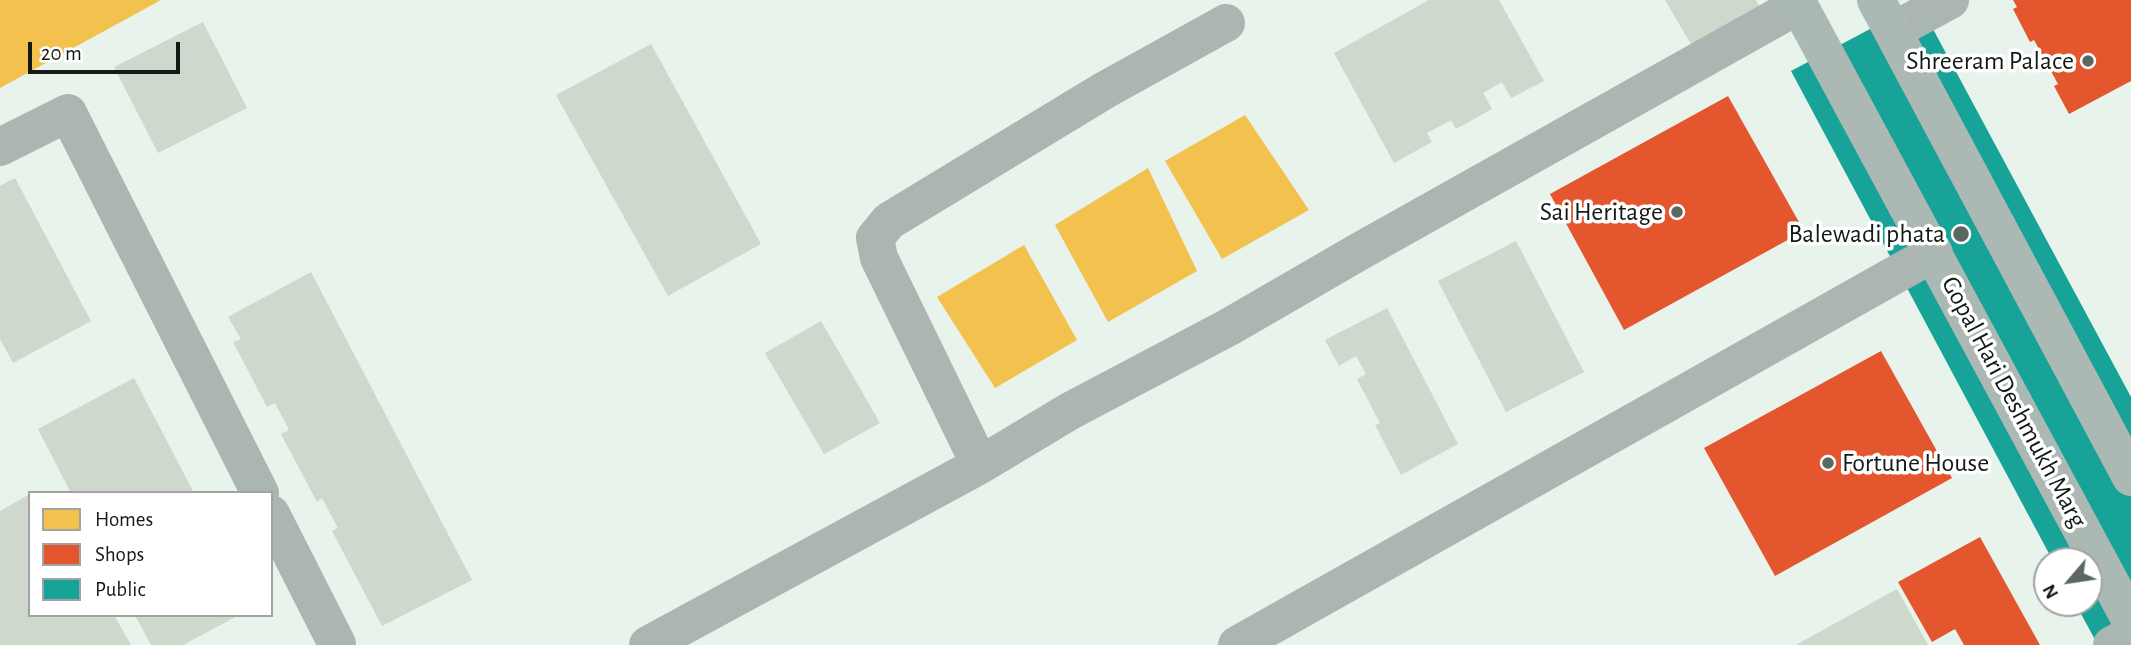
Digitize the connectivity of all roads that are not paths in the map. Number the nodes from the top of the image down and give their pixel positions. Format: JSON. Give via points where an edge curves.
{"nodes":[{"id":1,"x":1950,"y":0,"type":"edge"},
{"id":2,"x":1798,"y":3,"type":"edge"},
{"id":3,"x":1885,"y":15,"type":"edge"},
{"id":4,"x":1226,"y":23,"type":"dead end"},
{"id":5,"x":0,"y":148,"type":"edge"},
{"id":6,"x":1934,"y":253,"type":"junction"},
{"id":7,"x":980,"y":465,"type":"junction"},
{"id":8,"x":2131,"y":477,"type":"edge"},
{"id":9,"x":259,"y":491,"type":"edge"},
{"id":10,"x":273,"y":518,"type":"edge"},
{"id":11,"x":2131,"y":621,"type":"edge"},
{"id":12,"x":2131,"y":635,"type":"edge"},
{"id":13,"x":335,"y":645,"type":"edge"},
{"id":14,"x":648,"y":645,"type":"edge"},
{"id":15,"x":1237,"y":645,"type":"edge"},
{"id":16,"x":2112,"y":645,"type":"edge"}],
"edges":[{"from":1,"to":3,"type":"street"},
{"from":2,"to":6,"type":"main road","name":"Gopal Hari Deshmukh Marg"},
{"from":2,"to":7,"type":"street"},
{"from":3,"to":8,"type":"main road"},
{"from":4,"to":7,"type":"street","via":[[1105,90],[889,221],[875,238],[879,258]]},
{"from":5,"to":9,"type":"street","via":[[68,113]]},
{"from":6,"to":11,"type":"main road","name":"Gopal Hari Deshmukh Marg"},
{"from":6,"to":15,"type":"street"},
{"from":7,"to":14,"type":"street"},
{"from":10,"to":13,"type":"street"},
{"from":12,"to":16,"type":"street"}]}
